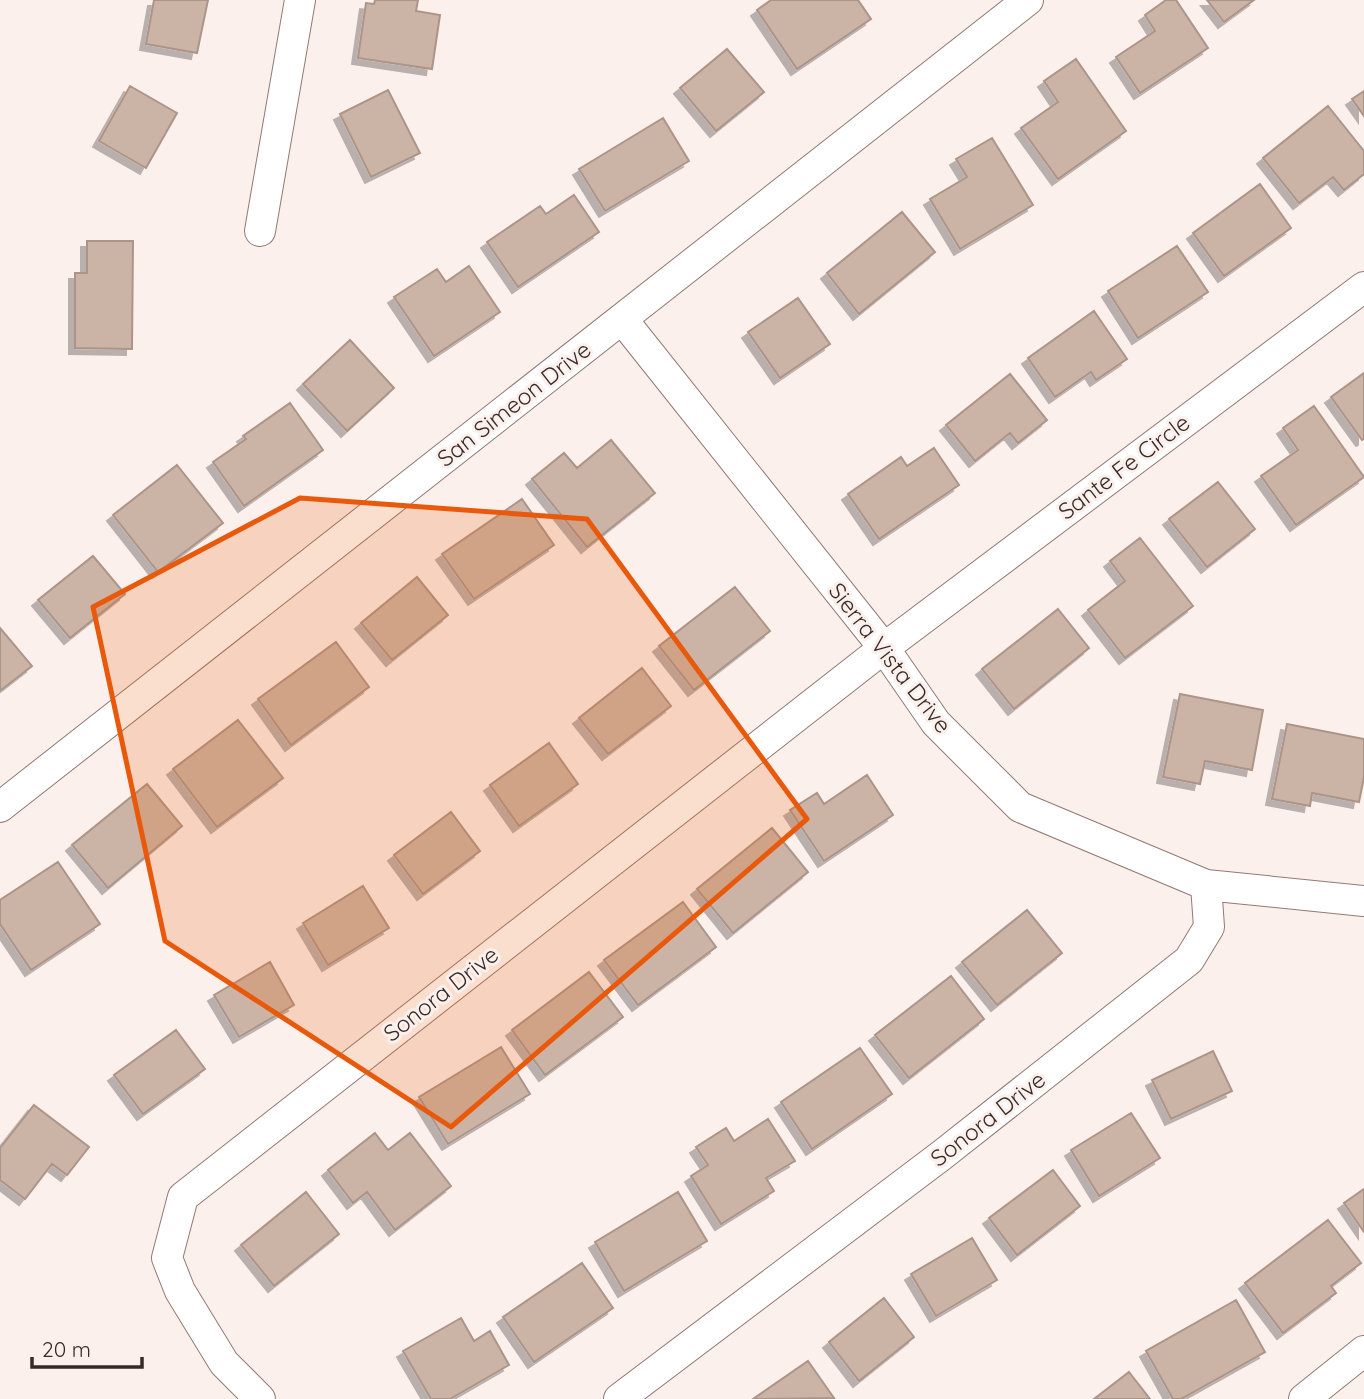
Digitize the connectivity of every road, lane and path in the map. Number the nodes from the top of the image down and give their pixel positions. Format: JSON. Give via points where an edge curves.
{"nodes":[{"id":1,"x":299,"y":0,"type":"edge"},
{"id":2,"x":1028,"y":0,"type":"edge"},
{"id":3,"x":260,"y":231,"type":"dead end"},
{"id":4,"x":1364,"y":287,"type":"edge"},
{"id":5,"x":622,"y":319,"type":"junction"},
{"id":6,"x":884,"y":648,"type":"junction"},
{"id":7,"x":0,"y":807,"type":"edge"},
{"id":8,"x":1206,"y":885,"type":"junction"},
{"id":9,"x":1364,"y":901,"type":"edge"},
{"id":10,"x":1364,"y":1350,"type":"edge"},
{"id":11,"x":260,"y":1399,"type":"edge"},
{"id":12,"x":619,"y":1399,"type":"edge"},
{"id":13,"x":1304,"y":1399,"type":"edge"}],
"edges":[{"from":1,"to":3,"type":"street"},
{"from":2,"to":5,"type":"street","name":"San Simeon Drive"},
{"from":4,"to":6,"type":"street","name":"Sante Fe Circle"},
{"from":5,"to":6,"type":"street","name":"Sierra Vista Drive"},
{"from":5,"to":7,"type":"street","name":"San Simeon Drive"},
{"from":6,"to":8,"type":"street","name":"Sierra Vista Drive","via":[[936,723],[1020,807]]},
{"from":6,"to":11,"type":"street","name":"Sonora Drive","via":[[183,1197],[167,1258],[180,1291],[224,1363]]},
{"from":8,"to":9,"type":"street","name":"Sierra Vista Drive"},
{"from":8,"to":12,"type":"street","name":"Sonora Drive","via":[[1209,927],[1189,960],[942,1155]]},
{"from":10,"to":13,"type":"street"}]}
